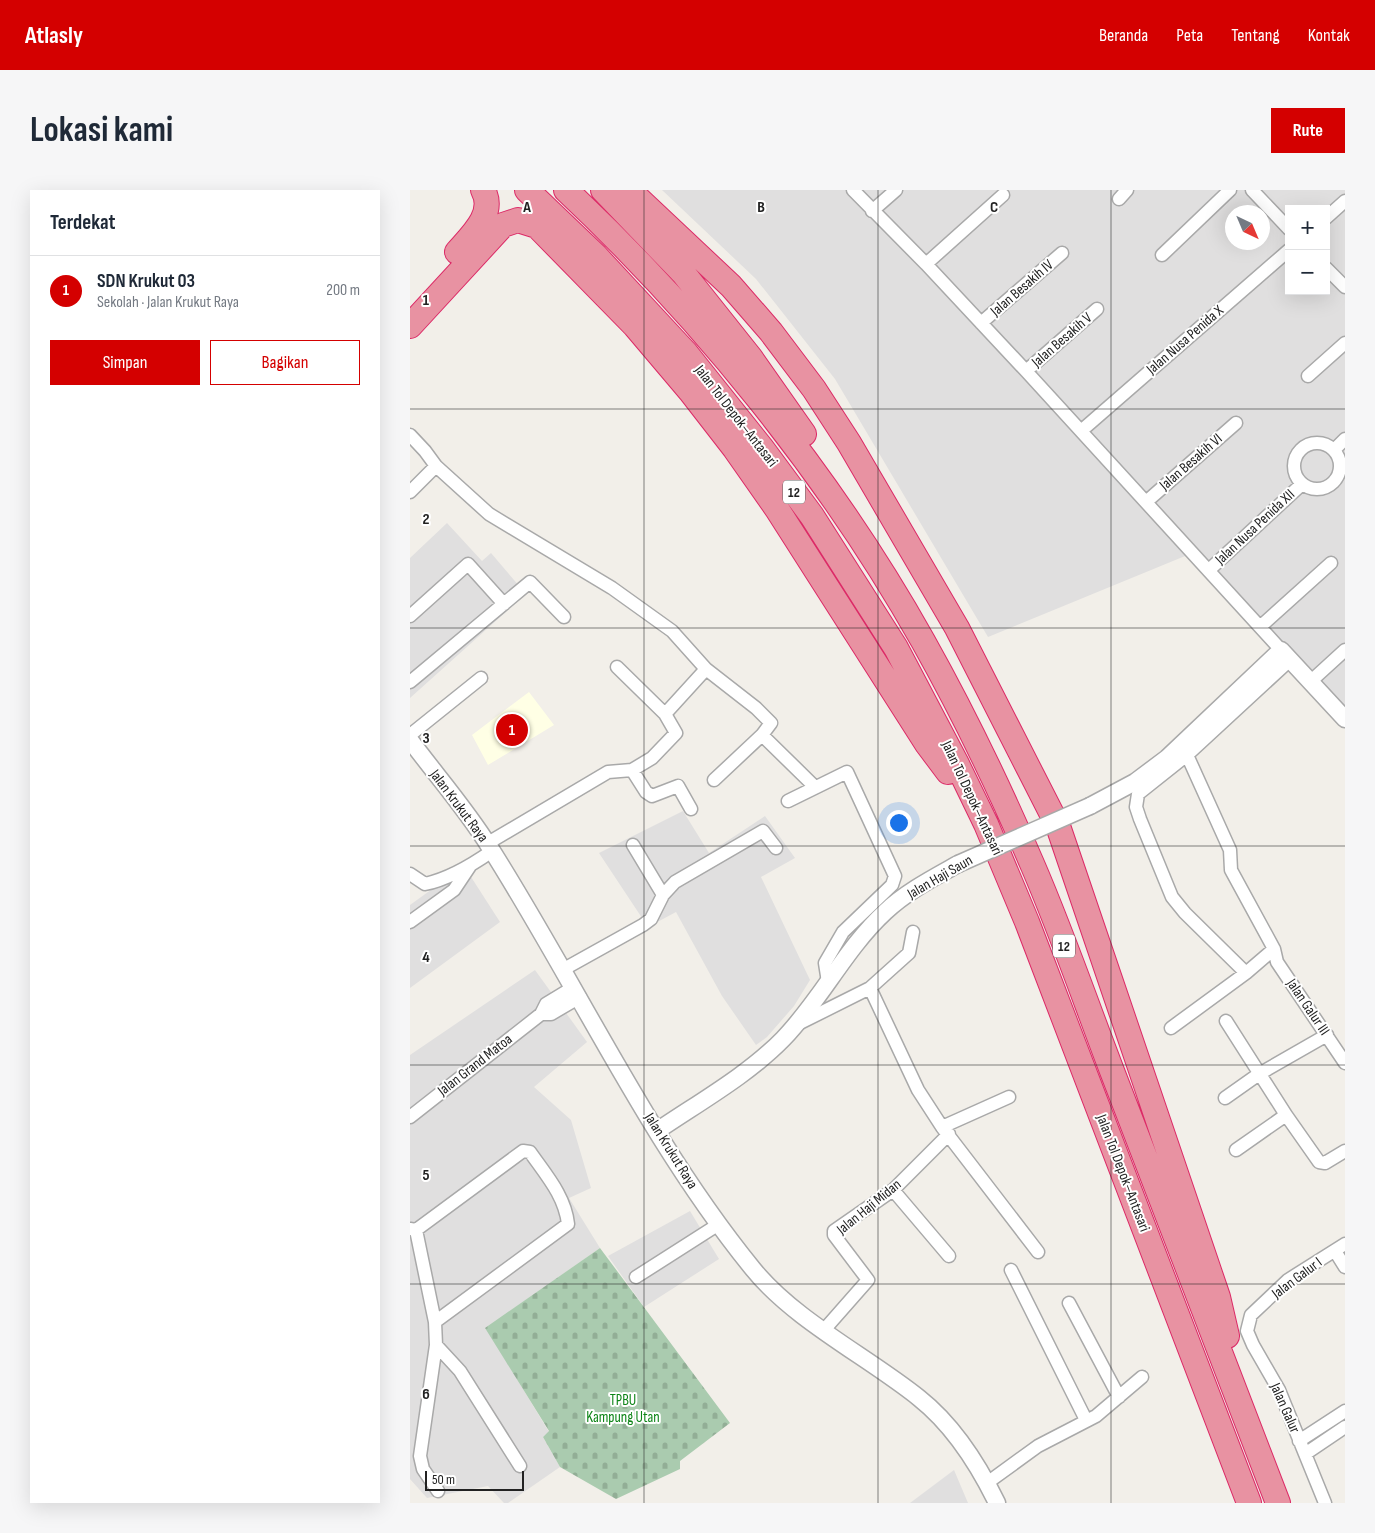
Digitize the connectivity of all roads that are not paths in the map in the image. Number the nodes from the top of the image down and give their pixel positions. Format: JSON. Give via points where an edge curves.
{"nodes":[{"id":1,"x":483,"y":190,"type":"edge"},
{"id":2,"x":527,"y":190,"type":"edge"},
{"id":3,"x":566,"y":190,"type":"edge"},
{"id":4,"x":603,"y":190,"type":"edge"},
{"id":5,"x":629,"y":190,"type":"edge"},
{"id":6,"x":853,"y":190,"type":"edge"},
{"id":7,"x":896,"y":190,"type":"edge"},
{"id":8,"x":1230,"y":190,"type":"edge"},
{"id":9,"x":1252,"y":190,"type":"edge"},
{"id":10,"x":1003,"y":195,"type":"dead end"},
{"id":11,"x":1345,"y":202,"type":"edge"},
{"id":12,"x":872,"y":211,"type":"junction"},
{"id":13,"x":1330,"y":215,"type":"edge"},
{"id":14,"x":1285,"y":225,"type":"edge"},
{"id":15,"x":1062,"y":253,"type":"dead end"},
{"id":16,"x":1285,"y":253,"type":"edge"},
{"id":17,"x":1162,"y":255,"type":"dead end"},
{"id":18,"x":926,"y":264,"type":"junction"},
{"id":19,"x":1330,"y":272,"type":"edge"},
{"id":20,"x":1345,"y":288,"type":"edge"},
{"id":21,"x":410,"y":303,"type":"edge"},
{"id":22,"x":1097,"y":309,"type":"dead end"},
{"id":23,"x":982,"y":323,"type":"junction"},
{"id":24,"x":410,"y":326,"type":"edge"},
{"id":25,"x":1345,"y":343,"type":"edge"},
{"id":26,"x":1026,"y":371,"type":"junction"},
{"id":27,"x":1308,"y":376,"type":"dead end"},
{"id":28,"x":1236,"y":423,"type":"dead end"},
{"id":29,"x":1081,"y":431,"type":"junction"},
{"id":30,"x":410,"y":435,"type":"edge"},
{"id":31,"x":1345,"y":440,"type":"edge"},
{"id":32,"x":1334,"y":450,"type":"junction"},
{"id":33,"x":436,"y":466,"type":"junction"},
{"id":34,"x":1302,"y":484,"type":"junction"},
{"id":35,"x":410,"y":492,"type":"edge"},
{"id":36,"x":1146,"y":502,"type":"junction"},
{"id":37,"x":856,"y":533,"type":"junction"},
{"id":38,"x":1331,"y":563,"type":"dead end"},
{"id":39,"x":1209,"y":570,"type":"junction"},
{"id":40,"x":504,"y":604,"type":"junction"},
{"id":41,"x":410,"y":616,"type":"edge"},
{"id":42,"x":564,"y":617,"type":"dead end"},
{"id":43,"x":1261,"y":626,"type":"junction"},
{"id":44,"x":1345,"y":650,"type":"edge"},
{"id":45,"x":1286,"y":655,"type":"junction"},
{"id":46,"x":617,"y":667,"type":"dead end"},
{"id":47,"x":706,"y":669,"type":"junction"},
{"id":48,"x":481,"y":678,"type":"dead end"},
{"id":49,"x":410,"y":682,"type":"edge"},
{"id":50,"x":1310,"y":682,"type":"junction"},
{"id":51,"x":665,"y":714,"type":"junction"},
{"id":52,"x":1345,"y":718,"type":"edge"},
{"id":53,"x":410,"y":735,"type":"edge"},
{"id":54,"x":762,"y":735,"type":"junction"},
{"id":55,"x":410,"y":740,"type":"edge"},
{"id":56,"x":1187,"y":755,"type":"junction"},
{"id":57,"x":632,"y":770,"type":"junction"},
{"id":58,"x":714,"y":780,"type":"dead end"},
{"id":59,"x":815,"y":787,"type":"junction"},
{"id":60,"x":788,"y":801,"type":"dead end"},
{"id":61,"x":691,"y":809,"type":"dead end"},
{"id":62,"x":986,"y":824,"type":"junction"},
{"id":63,"x":634,"y":845,"type":"dead end"},
{"id":64,"x":490,"y":847,"type":"junction"},
{"id":65,"x":776,"y":848,"type":"dead end"},
{"id":66,"x":470,"y":866,"type":"junction"},
{"id":67,"x":410,"y":874,"type":"edge"},
{"id":68,"x":663,"y":895,"type":"junction"},
{"id":69,"x":410,"y":922,"type":"edge"},
{"id":70,"x":913,"y":932,"type":"dead end"},
{"id":71,"x":1274,"y":949,"type":"junction"},
{"id":72,"x":564,"y":969,"type":"junction"},
{"id":73,"x":1246,"y":973,"type":"junction"},
{"id":74,"x":828,"y":982,"type":"junction"},
{"id":75,"x":870,"y":988,"type":"junction"},
{"id":76,"x":577,"y":992,"type":"junction"},
{"id":77,"x":1226,"y":1021,"type":"dead end"},
{"id":78,"x":794,"y":1025,"type":"junction"},
{"id":79,"x":1170,"y":1028,"type":"dead end"},
{"id":80,"x":1327,"y":1035,"type":"junction"},
{"id":81,"x":1345,"y":1063,"type":"edge"},
{"id":82,"x":1260,"y":1074,"type":"junction"},
{"id":83,"x":1008,"y":1097,"type":"dead end"},
{"id":84,"x":1225,"y":1098,"type":"dead end"},
{"id":85,"x":1286,"y":1115,"type":"junction"},
{"id":86,"x":410,"y":1116,"type":"edge"},
{"id":87,"x":657,"y":1131,"type":"junction"},
{"id":88,"x":946,"y":1131,"type":"junction"},
{"id":89,"x":1236,"y":1150,"type":"dead end"},
{"id":90,"x":1345,"y":1151,"type":"edge"},
{"id":91,"x":893,"y":1190,"type":"junction"},
{"id":92,"x":719,"y":1224,"type":"junction"},
{"id":93,"x":413,"y":1230,"type":"edge"},
{"id":94,"x":1340,"y":1247,"type":"edge"},
{"id":95,"x":1038,"y":1252,"type":"dead end"},
{"id":96,"x":949,"y":1256,"type":"dead end"},
{"id":97,"x":1345,"y":1267,"type":"edge"},
{"id":98,"x":1011,"y":1270,"type":"dead end"},
{"id":99,"x":636,"y":1277,"type":"dead end"},
{"id":100,"x":1069,"y":1303,"type":"dead end"},
{"id":101,"x":1251,"y":1315,"type":"joint"},
{"id":102,"x":435,"y":1322,"type":"junction"},
{"id":103,"x":824,"y":1330,"type":"junction"},
{"id":104,"x":436,"y":1345,"type":"junction"},
{"id":105,"x":1142,"y":1377,"type":"dead end"},
{"id":106,"x":1119,"y":1397,"type":"junction"},
{"id":107,"x":1345,"y":1411,"type":"edge"},
{"id":108,"x":1086,"y":1420,"type":"junction"},
{"id":109,"x":1248,"y":1424,"type":"junction"},
{"id":110,"x":1345,"y":1427,"type":"edge"},
{"id":111,"x":1299,"y":1441,"type":"junction"},
{"id":112,"x":1305,"y":1454,"type":"junction"},
{"id":113,"x":520,"y":1466,"type":"dead end"},
{"id":114,"x":987,"y":1483,"type":"junction"},
{"id":115,"x":438,"y":1491,"type":"dead end"},
{"id":116,"x":997,"y":1503,"type":"edge"},
{"id":117,"x":1249,"y":1503,"type":"edge"},
{"id":118,"x":1278,"y":1503,"type":"edge"},
{"id":119,"x":1325,"y":1503,"type":"edge"}],
"edges":[{"from":1,"to":21,"type":"highway","via":[[487,198],[486,210],[476,230]]},
{"from":2,"to":62,"type":"highway","name":"Jalan Tol Depok–Antasari","number":"12","via":[[596,256],[686,353],[812,516],[896,648]]},
{"from":3,"to":37,"type":"highway","name":"Jalan Tol Depok–Antasari","number":"12","via":[[617,238],[703,331],[778,425]]},
{"from":4,"to":37,"type":"highway","via":[[684,274],[750,357],[806,436]]},
{"from":5,"to":109,"type":"highway","via":[[731,286],[814,389],[957,628],[1058,826],[1218,1297]]},
{"from":6,"to":12,"type":"street"},
{"from":7,"to":12,"type":"street"},
{"from":8,"to":17,"type":"street"},
{"from":9,"to":14,"type":"street"},
{"from":10,"to":18,"type":"street"},
{"from":11,"to":13,"type":"street"},
{"from":12,"to":18,"type":"street"},
{"from":15,"to":23,"type":"street","name":"Jalan Besakih IV"},
{"from":16,"to":29,"type":"street","name":"Jalan Nusa Penida X"},
{"from":18,"to":23,"type":"street"},
{"from":19,"to":20,"type":"street"},
{"from":22,"to":26,"type":"street","name":"Jalan Besakih V"},
{"from":23,"to":26,"type":"street"},
{"from":24,"to":62,"type":"highway","via":[[503,225],[518,220],[536,226],[635,326],[736,449],[927,744]]},
{"from":25,"to":27,"type":"street"},
{"from":26,"to":29,"type":"street"},
{"from":28,"to":36,"type":"street","name":"Jalan Besakih VI"},
{"from":29,"to":36,"type":"street"},
{"from":30,"to":33,"type":"street"},
{"from":31,"to":32,"type":"street"},
{"from":32,"to":34,"type":"street","via":[[1340,462],[1334,482],[1315,489]]},
{"from":32,"to":34,"type":"street","via":[[1320,442],[1304,446],[1297,453],[1294,469]]},
{"from":33,"to":35,"type":"street"},
{"from":33,"to":47,"type":"street","via":[[489,514],[612,588],[672,631]]},
{"from":34,"to":39,"type":"street","name":"Jalan Nusa Penida XII"},
{"from":36,"to":39,"type":"street"},
{"from":37,"to":109,"type":"highway","name":"Jalan Tol Depok–Antasari","number":"12","via":[[922,639],[981,751],[1034,868]]},
{"from":38,"to":43,"type":"street"},
{"from":39,"to":43,"type":"street"},
{"from":40,"to":41,"type":"street","via":[[468,564]]},
{"from":40,"to":42,"type":"street","via":[[530,582]]},
{"from":40,"to":49,"type":"street"},
{"from":43,"to":45,"type":"street"},
{"from":44,"to":50,"type":"street"},
{"from":45,"to":50,"type":"street"},
{"from":45,"to":56,"type":"street"},
{"from":45,"to":74,"type":"street","name":"Jalan Haji Saun","bridge":true,"via":[[1135,782],[1090,806],[958,864],[916,888],[886,911],[856,943]]},
{"from":46,"to":51,"type":"street"},
{"from":47,"to":51,"type":"street"},
{"from":47,"to":54,"type":"street","via":[[771,723]]},
{"from":48,"to":53,"type":"street"},
{"from":50,"to":52,"type":"street"},
{"from":51,"to":57,"type":"street","via":[[676,733],[652,758]]},
{"from":54,"to":58,"type":"street"},
{"from":54,"to":59,"type":"street"},
{"from":55,"to":64,"type":"street","name":"Jalan Krukut Raya"},
{"from":56,"to":71,"type":"street","name":"Jalan Galur III","via":[[1230,850],[1230,870]]},
{"from":56,"to":73,"type":"street","via":[[1138,794],[1136,807],[1172,897]]},
{"from":57,"to":61,"type":"street","via":[[652,796],[678,786]]},
{"from":57,"to":64,"type":"street","via":[[608,772]]},
{"from":59,"to":60,"type":"street"},
{"from":59,"to":74,"type":"street","via":[[847,772],[895,876],[892,886],[843,932],[825,962]]},
{"from":62,"to":117,"type":"highway","name":"Jalan Tol Depok–Antasari","number":"12","via":[[1034,940]]},
{"from":63,"to":68,"type":"street"},
{"from":64,"to":66,"type":"street"},
{"from":64,"to":72,"type":"street","name":"Jalan Krukut Raya"},
{"from":65,"to":68,"type":"street","via":[[762,831],[675,882]]},
{"from":66,"to":67,"type":"street","via":[[425,884]]},
{"from":66,"to":69,"type":"street","via":[[454,890]]},
{"from":68,"to":72,"type":"street","via":[[651,919],[644,925]]},
{"from":70,"to":75,"type":"street","via":[[909,953]]},
{"from":71,"to":73,"type":"street"},
{"from":71,"to":80,"type":"street","name":"Jalan Galur III","via":[[1277,962]]},
{"from":72,"to":76,"type":"street","name":"Jalan Krukut Raya"},
{"from":73,"to":79,"type":"street"},
{"from":74,"to":78,"type":"street","name":"Jalan Haji Saun"},
{"from":75,"to":78,"type":"street"},
{"from":75,"to":88,"type":"street","via":[[918,1090]]},
{"from":76,"to":86,"type":"street","name":"Jalan Grand Matoa","via":[[546,1004],[540,1014]]},
{"from":76,"to":87,"type":"street","name":"Jalan Krukut Raya"},
{"from":77,"to":82,"type":"street"},
{"from":78,"to":87,"type":"street","name":"Jalan Haji Saun","via":[[764,1057]]},
{"from":80,"to":81,"type":"street","name":"Jalan Galur III"},
{"from":80,"to":82,"type":"street"},
{"from":82,"to":84,"type":"street"},
{"from":82,"to":85,"type":"street"},
{"from":83,"to":88,"type":"street"},
{"from":85,"to":89,"type":"street"},
{"from":85,"to":90,"type":"street","via":[[1319,1162],[1325,1163]]},
{"from":87,"to":92,"type":"street","name":"Jalan Krukut Raya"},
{"from":88,"to":91,"type":"street","name":"Jalan Haji Midan"},
{"from":88,"to":95,"type":"street"},
{"from":91,"to":96,"type":"street"},
{"from":91,"to":103,"type":"street","name":"Jalan Haji Midan","via":[[834,1231],[868,1280]]},
{"from":92,"to":99,"type":"street"},
{"from":92,"to":103,"type":"street","name":"Jalan Krukut Raya","via":[[768,1285]]},
{"from":93,"to":102,"type":"street"},
{"from":93,"to":102,"type":"street","via":[[523,1151],[530,1152],[566,1208],[568,1224]]},
{"from":94,"to":97,"type":"street"},
{"from":94,"to":101,"type":"street","name":"Jalan Galur I","via":[[1288,1280]]},
{"from":98,"to":108,"type":"street"},
{"from":100,"to":106,"type":"street"},
{"from":101,"to":111,"type":"street","name":"Jalan Galur","via":[[1247,1331],[1279,1390]]},
{"from":102,"to":104,"type":"street"},
{"from":103,"to":114,"type":"street","name":"Jalan Krukut Raya","via":[[920,1398],[948,1424]]},
{"from":104,"to":113,"type":"street","via":[[460,1371]]},
{"from":104,"to":115,"type":"street","via":[[420,1456],[423,1469]]},
{"from":105,"to":106,"type":"street"},
{"from":106,"to":108,"type":"street"},
{"from":107,"to":111,"type":"street"},
{"from":108,"to":114,"type":"street","via":[[1038,1446]]},
{"from":109,"to":118,"type":"highway","name":"Jalan Tol Depok–Antasari","number":"12"},
{"from":110,"to":112,"type":"street"},
{"from":111,"to":112,"type":"street","name":"Jalan Galur"},
{"from":112,"to":119,"type":"street","name":"Jalan Galur"},
{"from":114,"to":116,"type":"street","name":"Jalan Krukut Raya"}]}
